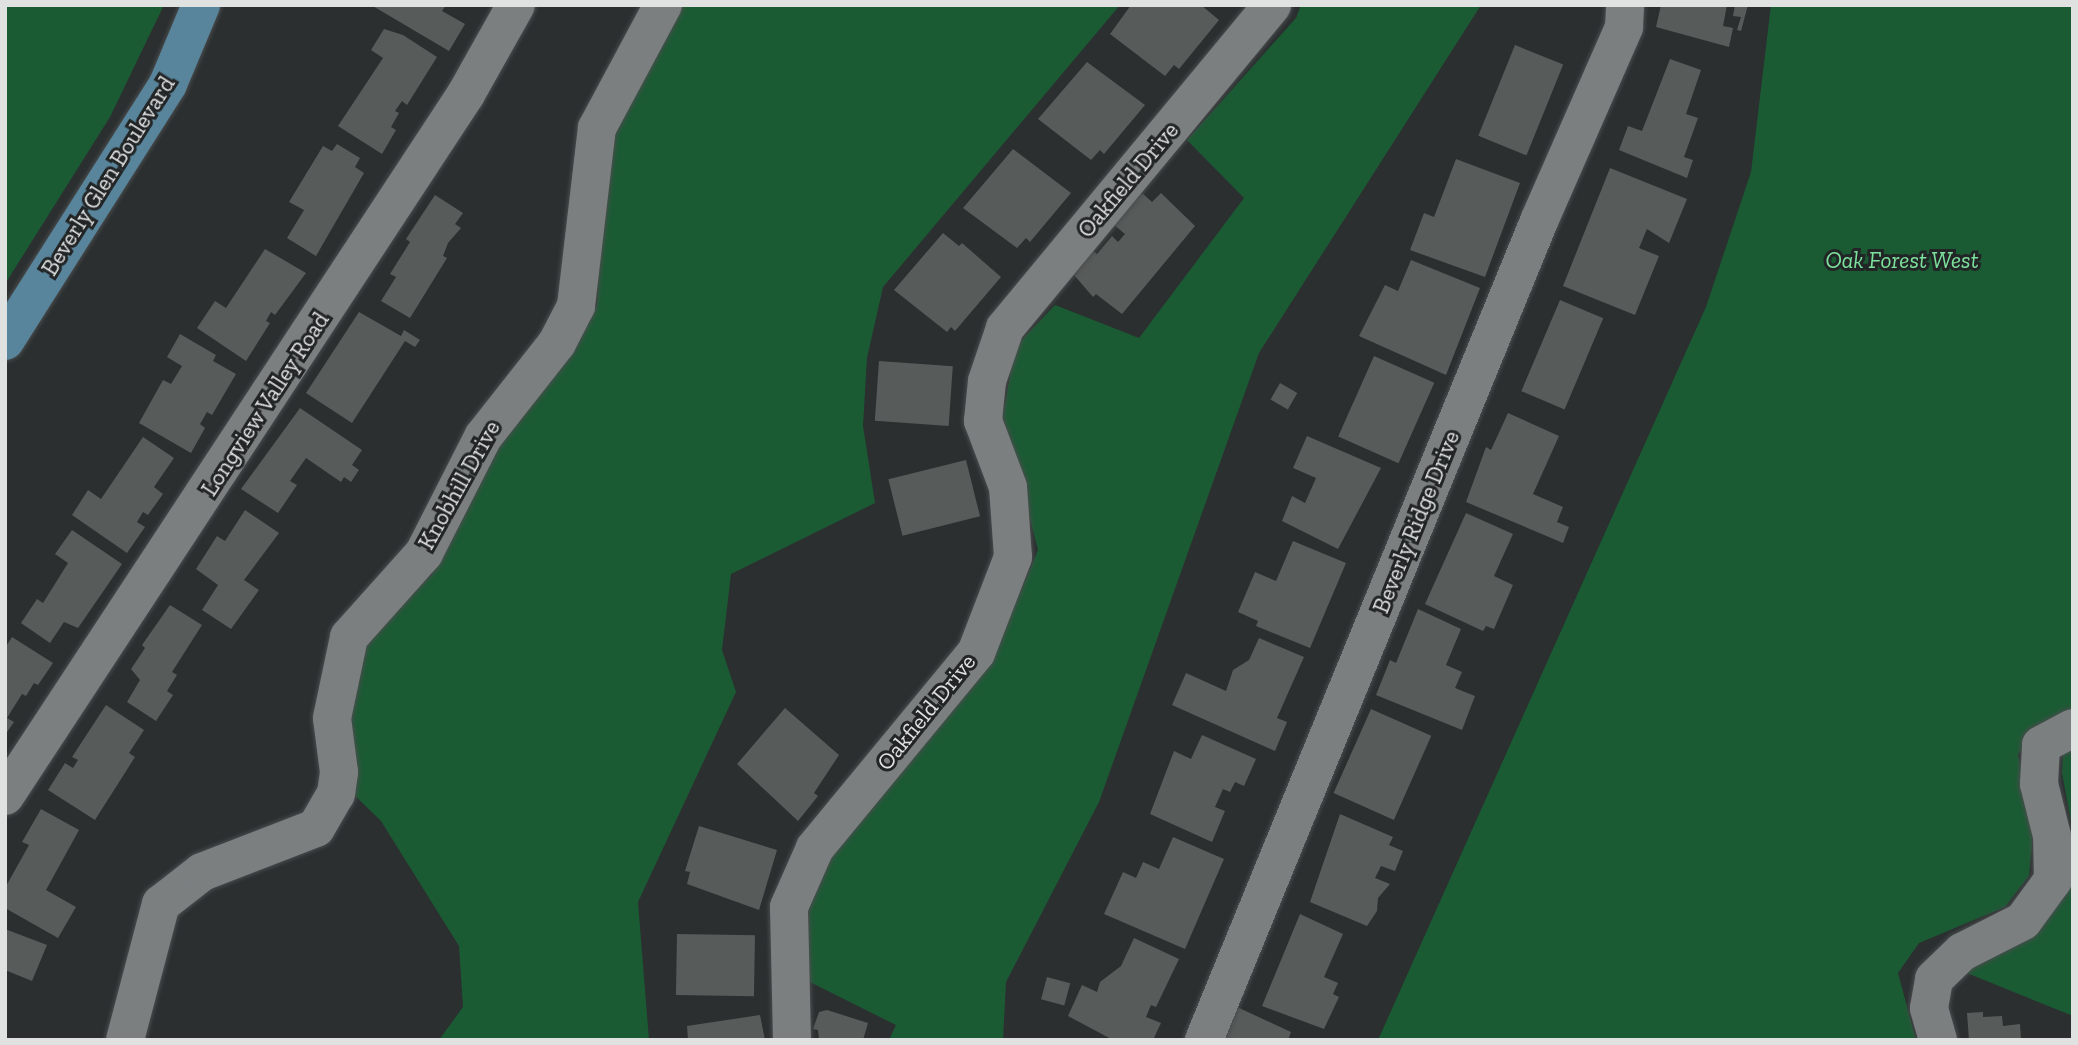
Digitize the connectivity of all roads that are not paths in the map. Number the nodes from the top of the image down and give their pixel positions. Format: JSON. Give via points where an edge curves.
{"nodes":[{"id":1,"x":201,"y":5,"type":"edge"},
{"id":2,"x":516,"y":5,"type":"edge"},
{"id":3,"x":663,"y":5,"type":"edge"},
{"id":4,"x":1272,"y":5,"type":"edge"},
{"id":5,"x":1625,"y":5,"type":"edge"},
{"id":6,"x":5,"y":341,"type":"edge"},
{"id":7,"x":2073,"y":728,"type":"edge"},
{"id":8,"x":5,"y":796,"type":"edge"},
{"id":9,"x":125,"y":1040,"type":"edge"},
{"id":10,"x":792,"y":1040,"type":"edge"},
{"id":11,"x":1204,"y":1040,"type":"edge"},
{"id":12,"x":1938,"y":1040,"type":"edge"}],
"edges":[{"from":1,"to":6,"type":"main road","name":"Beverly Glen Boulevard","via":[[168,84]]},
{"from":2,"to":8,"type":"street","name":"Longview Valley Road","via":[[458,106]]},
{"from":3,"to":9,"type":"street","name":"Knobhill Drive","via":[[597,128],[576,306],[557,343],[483,438],[424,553],[349,637],[332,718],[339,772],[335,794],[316,828],[202,872],[161,904]]},
{"from":4,"to":10,"type":"street","name":"Oakfield Drive","via":[[1004,328],[988,381],[983,421],[1008,487],[1013,557],[976,653],[815,848],[789,907]]},
{"from":5,"to":11,"type":"street","name":"Beverly Ridge Drive","via":[[1624,27],[1539,221]]},
{"from":7,"to":12,"type":"street","via":[[2041,746],[2039,784],[2052,836],[2053,880],[2023,921],[1962,952],[1934,979],[1929,1008]]}]}
